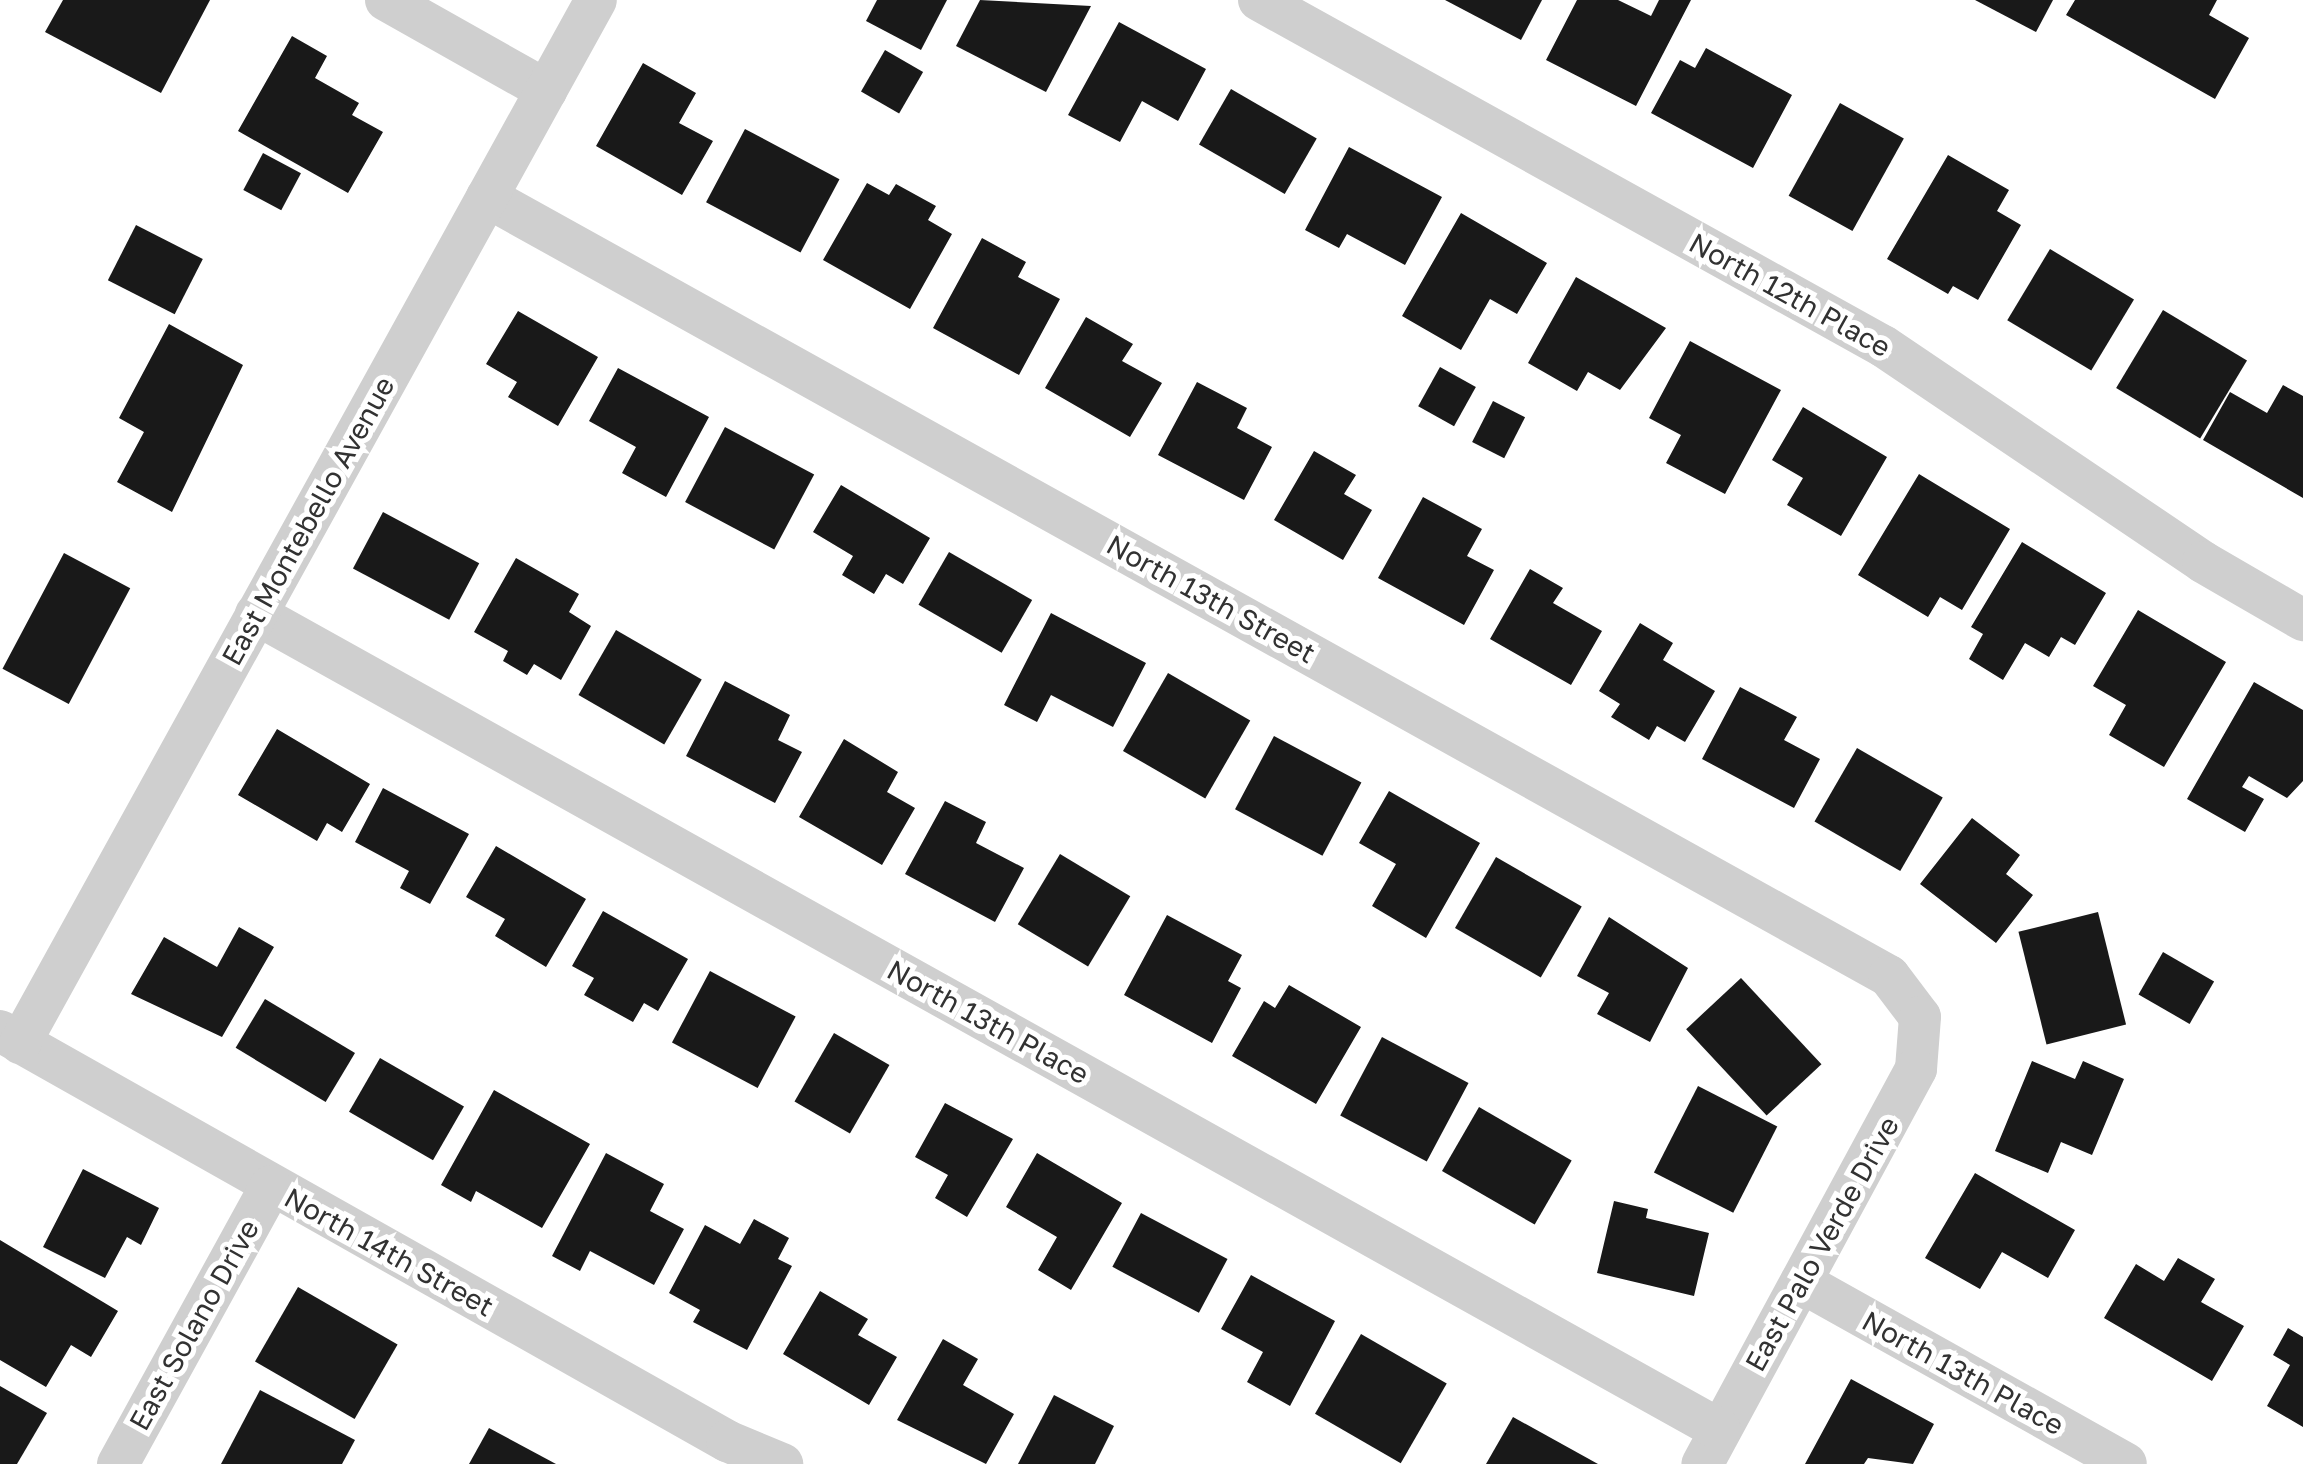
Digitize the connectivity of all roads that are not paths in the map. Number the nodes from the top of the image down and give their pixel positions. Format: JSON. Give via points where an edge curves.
{"nodes":[{"id":1,"x":386,"y":0,"type":"edge"},
{"id":2,"x":596,"y":0,"type":"edge"},
{"id":3,"x":1258,"y":0,"type":"edge"},
{"id":4,"x":546,"y":90,"type":"junction"},
{"id":5,"x":488,"y":197,"type":"junction"},
{"id":6,"x":256,"y":614,"type":"junction"},
{"id":7,"x":2303,"y":620,"type":"edge"},
{"id":8,"x":1920,"y":1017,"type":"joint"},
{"id":9,"x":10,"y":1037,"type":"edge"},
{"id":10,"x":271,"y":1186,"type":"junction"},
{"id":11,"x":1801,"y":1282,"type":"junction"},
{"id":12,"x":1711,"y":1447,"type":"edge"},
{"id":13,"x":118,"y":1464,"type":"edge"},
{"id":14,"x":782,"y":1464,"type":"edge"},
{"id":15,"x":2126,"y":1464,"type":"edge"}],
"edges":[{"from":1,"to":4,"type":"street"},
{"from":2,"to":4,"type":"street","name":"East Montebello Avenue"},
{"from":3,"to":7,"type":"street","name":"North 12th Place","via":[[1883,346]]},
{"from":4,"to":5,"type":"street","name":"East Montebello Avenue"},
{"from":5,"to":6,"type":"street","name":"East Montebello Avenue"},
{"from":5,"to":8,"type":"street","name":"North 13th Street","via":[[1889,976]]},
{"from":6,"to":9,"type":"street","name":"East Montebello Avenue"},
{"from":6,"to":12,"type":"street","name":"North 13th Place"},
{"from":8,"to":11,"type":"street","name":"East Palo Verde Drive","via":[[1916,1069]]},
{"from":9,"to":10,"type":"street","name":"North 14th Street"},
{"from":10,"to":13,"type":"street","name":"East Solano Drive"},
{"from":10,"to":14,"type":"street","name":"North 14th Street","via":[[727,1441]]},
{"from":11,"to":12,"type":"street","name":"East Palo Verde Drive"},
{"from":11,"to":15,"type":"street","name":"North 13th Place"}]}
